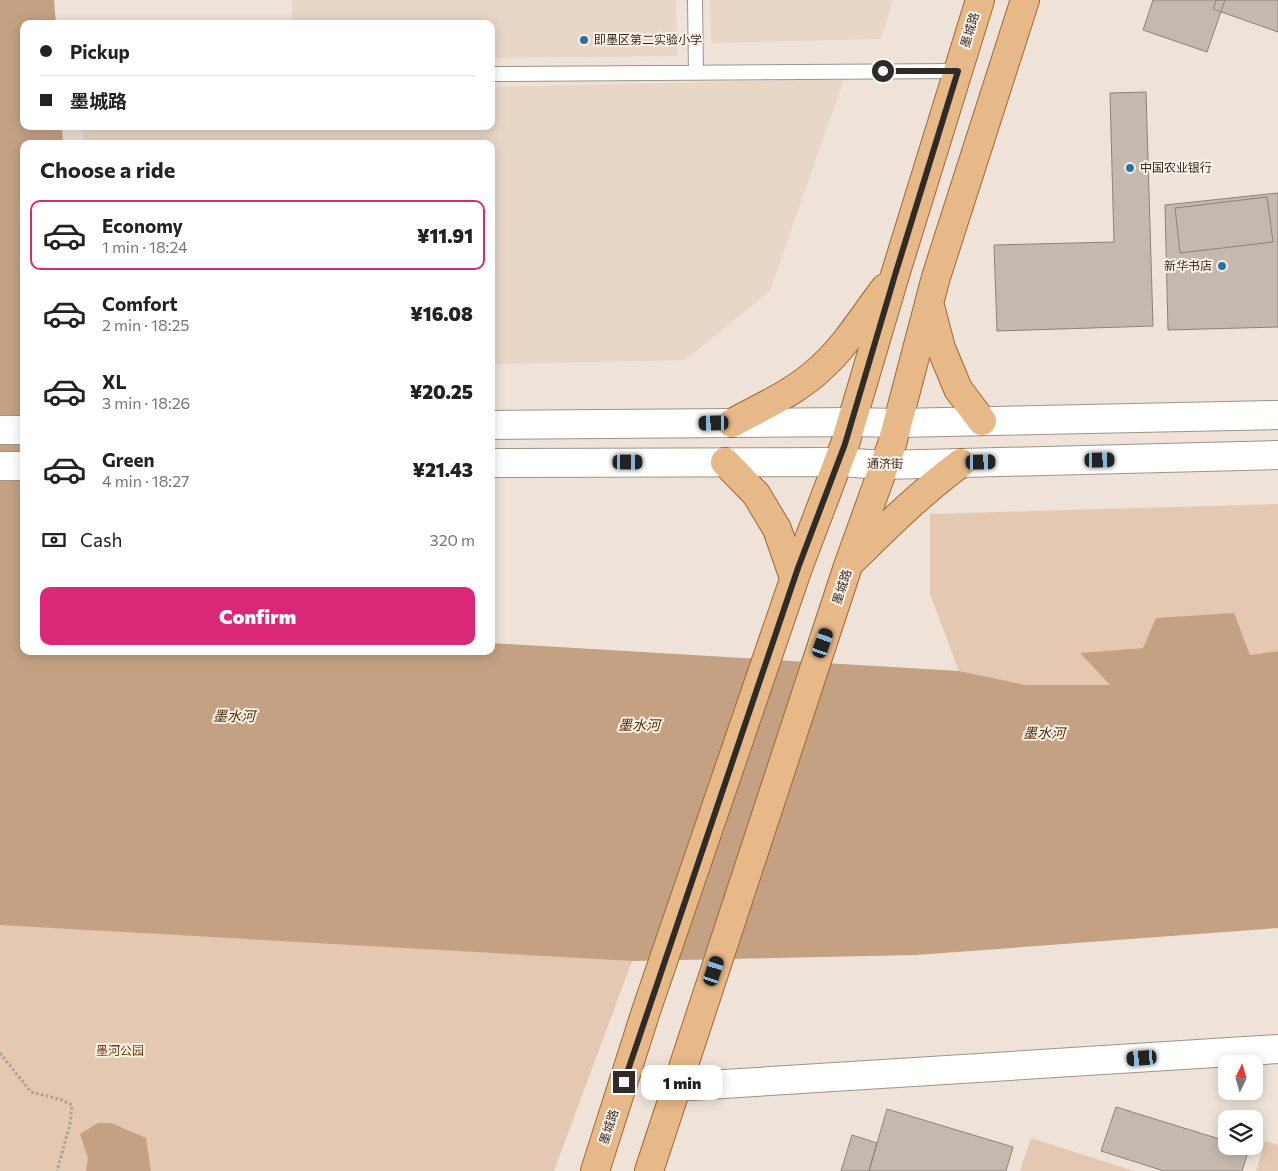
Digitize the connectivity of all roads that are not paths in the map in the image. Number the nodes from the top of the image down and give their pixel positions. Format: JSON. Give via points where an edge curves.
{"nodes":[{"id":1,"x":695,"y":0,"type":"edge"},
{"id":2,"x":980,"y":0,"type":"edge"},
{"id":3,"x":1025,"y":0,"type":"edge"},
{"id":4,"x":958,"y":71,"type":"junction"},
{"id":5,"x":696,"y":73,"type":"junction"},
{"id":6,"x":495,"y":74,"type":"edge"},
{"id":7,"x":895,"y":275,"type":"junction"},
{"id":8,"x":929,"y":303,"type":"junction"},
{"id":9,"x":1278,"y":415,"type":"edge"},
{"id":10,"x":982,"y":421,"type":"junction"},
{"id":11,"x":852,"y":422,"type":"junction"},
{"id":12,"x":732,"y":423,"type":"junction"},
{"id":13,"x":897,"y":423,"type":"junction"},
{"id":14,"x":495,"y":425,"type":"edge"},
{"id":15,"x":0,"y":430,"type":"edge"},
{"id":16,"x":20,"y":430,"type":"edge"},
{"id":17,"x":1278,"y":455,"type":"edge"},
{"id":18,"x":725,"y":462,"type":"junction"},
{"id":19,"x":839,"y":462,"type":"junction"},
{"id":20,"x":495,"y":463,"type":"edge"},
{"id":21,"x":961,"y":463,"type":"junction"},
{"id":22,"x":884,"y":465,"type":"junction"},
{"id":23,"x":0,"y":466,"type":"edge"},
{"id":24,"x":20,"y":466,"type":"edge"},
{"id":25,"x":845,"y":577,"type":"junction"},
{"id":26,"x":794,"y":578,"type":"junction"},
{"id":27,"x":1278,"y":1049,"type":"edge"},
{"id":28,"x":676,"y":1087,"type":"junction"},
{"id":29,"x":595,"y":1171,"type":"edge"},
{"id":30,"x":649,"y":1171,"type":"edge"}],
"edges":[{"from":1,"to":5,"type":"lane"},
{"from":2,"to":4,"type":"main road","name":"墨城路"},
{"from":3,"to":8,"type":"main road","name":"墨城路"},
{"from":4,"to":5,"type":"lane"},
{"from":4,"to":7,"type":"main road","name":"墨城路"},
{"from":5,"to":6,"type":"lane"},
{"from":7,"to":11,"type":"main road","name":"墨城路"},
{"from":7,"to":12,"type":"main road","via":[[823,366],[798,386]]},
{"from":8,"to":10,"type":"main road","via":[[941,348],[958,389]]},
{"from":8,"to":13,"type":"main road","name":"墨城路"},
{"from":9,"to":10,"type":"street"},
{"from":10,"to":13,"type":"street"},
{"from":11,"to":12,"type":"street"},
{"from":11,"to":13,"type":"street"},
{"from":11,"to":19,"type":"main road","name":"墨城路"},
{"from":12,"to":14,"type":"street"},
{"from":13,"to":22,"type":"main road","name":"墨城路"},
{"from":15,"to":16,"type":"street"},
{"from":17,"to":21,"type":"street","name":"通济街"},
{"from":18,"to":19,"type":"street","name":"通济街"},
{"from":18,"to":20,"type":"street","name":"通济街"},
{"from":18,"to":26,"type":"main road","via":[[756,494],[776,529]]},
{"from":19,"to":22,"type":"street","name":"通济街"},
{"from":19,"to":26,"type":"main road","name":"墨城路"},
{"from":21,"to":22,"type":"street","name":"通济街"},
{"from":21,"to":25,"type":"main road","via":[[899,514]]},
{"from":22,"to":25,"type":"main road","name":"墨城路"},
{"from":23,"to":24,"type":"street"},
{"from":25,"to":28,"type":"main road","name":"墨城路"},
{"from":26,"to":29,"type":"main road","name":"墨城路","via":[[646,1011]]},
{"from":27,"to":28,"type":"street"},
{"from":28,"to":30,"type":"main road","name":"墨城路"}]}
